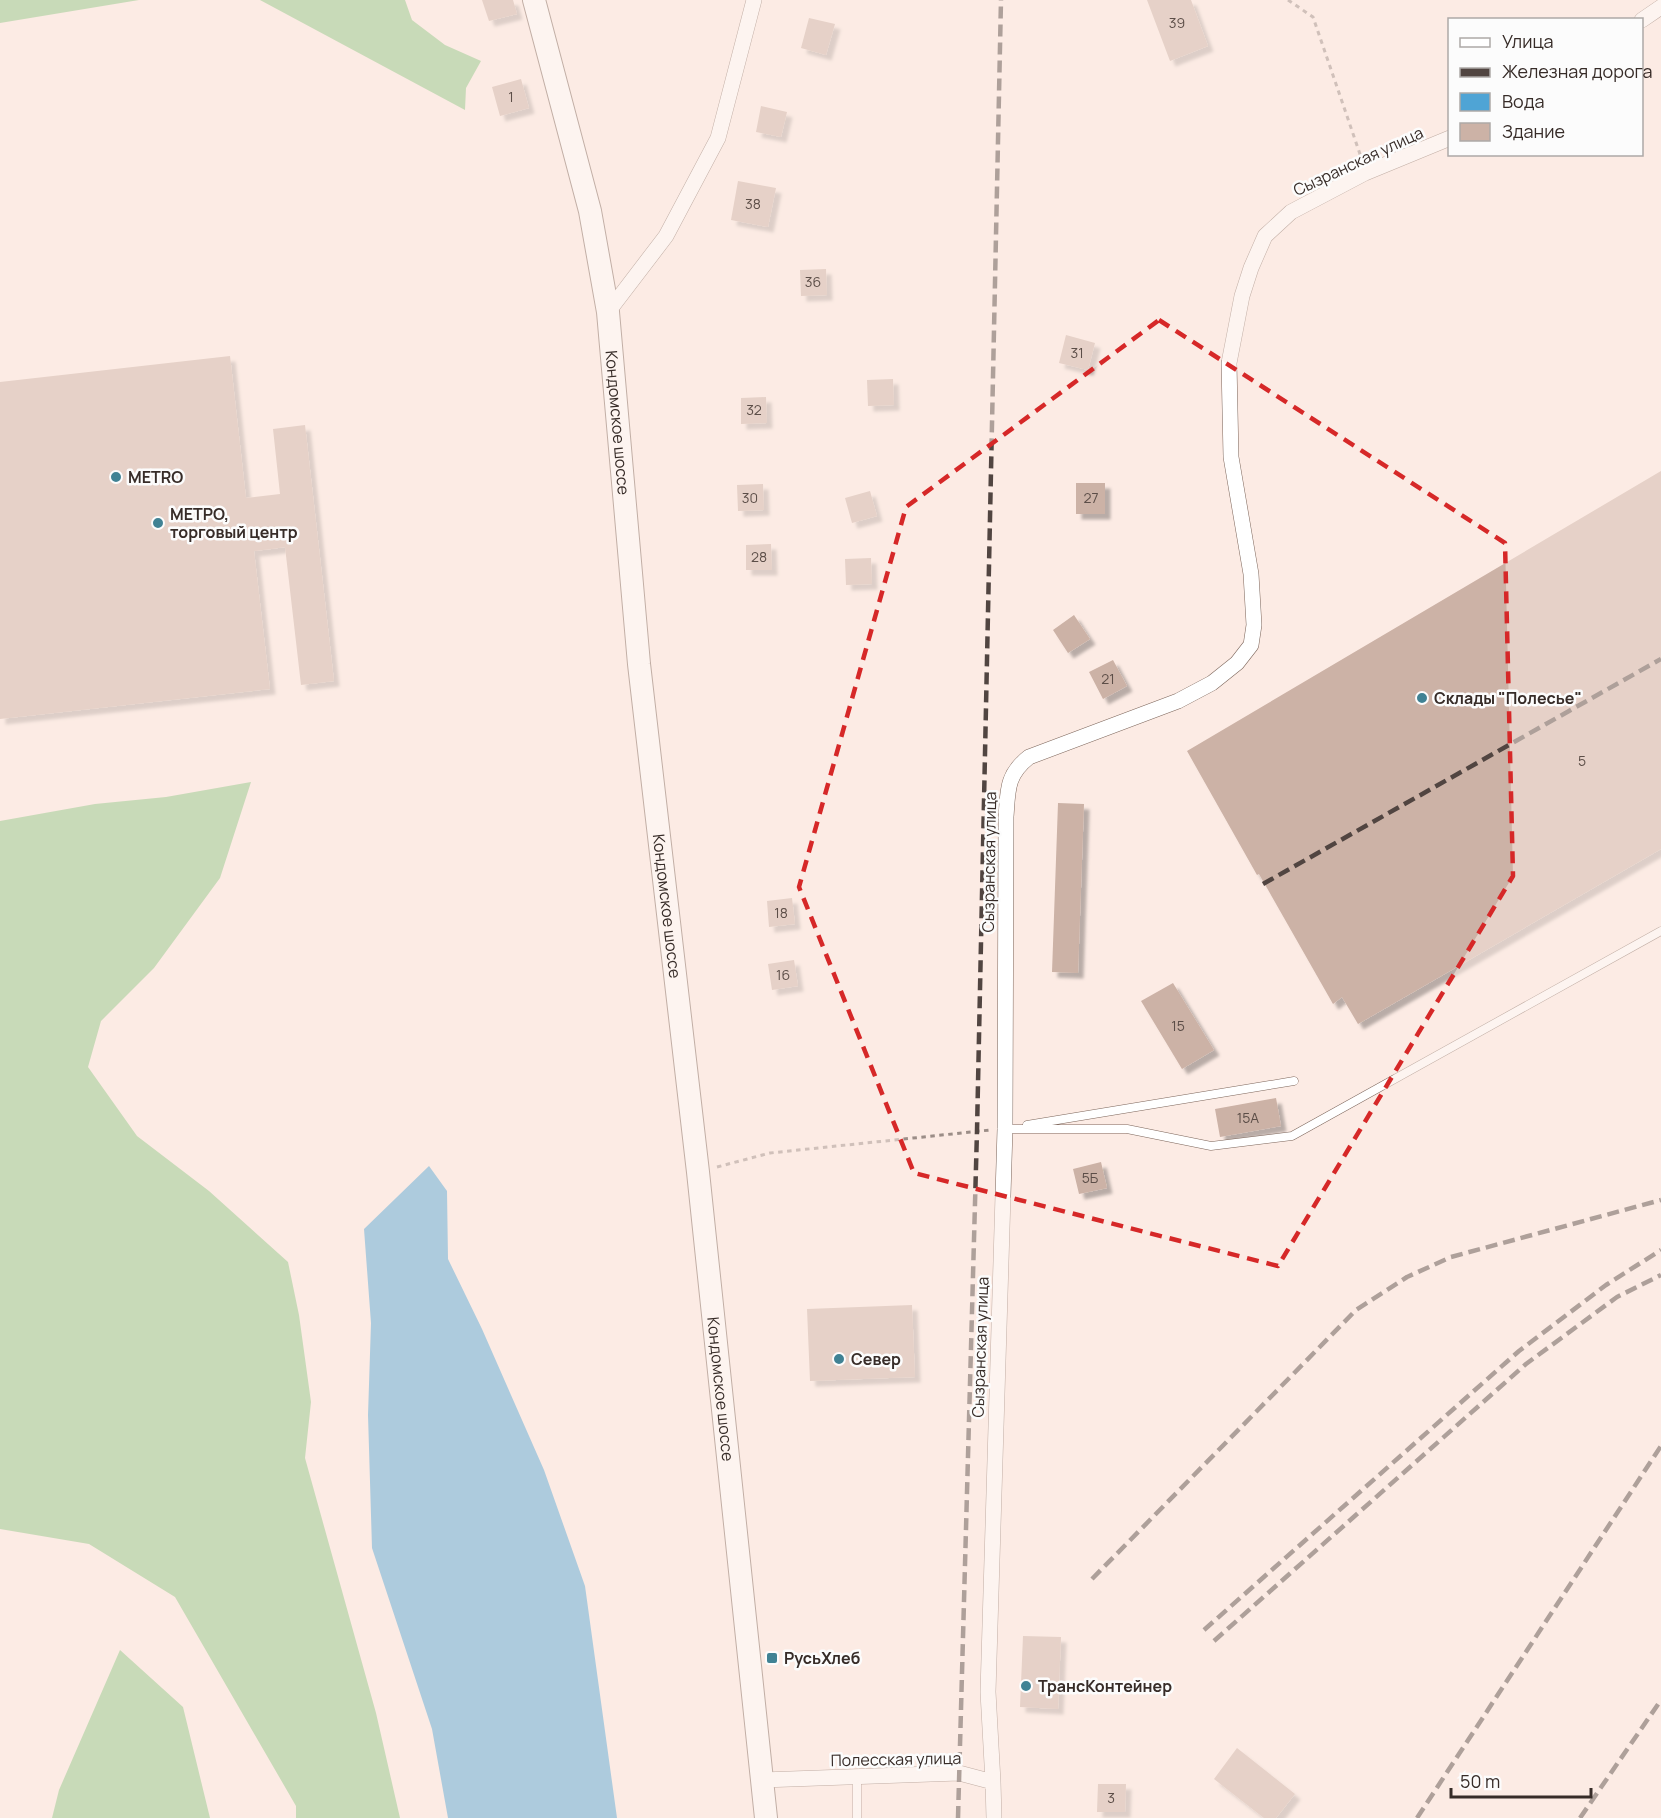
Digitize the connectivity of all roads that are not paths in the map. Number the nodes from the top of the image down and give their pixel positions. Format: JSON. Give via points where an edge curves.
{"nodes":[{"id":1,"x":534,"y":0,"type":"edge"},
{"id":2,"x":754,"y":0,"type":"edge"},
{"id":3,"x":1661,"y":7,"type":"edge"},
{"id":4,"x":1643,"y":19,"type":"edge"},
{"id":5,"x":1448,"y":138,"type":"edge"},
{"id":6,"x":608,"y":312,"type":"junction"},
{"id":7,"x":1661,"y":931,"type":"edge"},
{"id":8,"x":1294,"y":1080,"type":"dead end"},
{"id":9,"x":1005,"y":1129,"type":"junction"},
{"id":10,"x":857,"y":1777,"type":"junction"},
{"id":11,"x":762,"y":1780,"type":"junction"},
{"id":12,"x":993,"y":1782,"type":"junction"},
{"id":13,"x":766,"y":1818,"type":"edge"},
{"id":14,"x":857,"y":1818,"type":"edge"},
{"id":15,"x":994,"y":1818,"type":"edge"}],
"edges":[{"from":1,"to":6,"type":"street","name":"Кондомское шоссе","via":[[590,211]]},
{"from":2,"to":6,"type":"street","via":[[718,138],[666,236]]},
{"from":3,"to":4,"type":"street"},
{"from":5,"to":9,"type":"street","name":"Сызранская улица","via":[[1365,173],[1291,212],[1265,236],[1251,268],[1229,363],[1231,457],[1251,574],[1251,645],[1238,663],[1179,702],[1029,758],[1012,774],[1006,817]]},
{"from":6,"to":11,"type":"street","name":"Кондомское шоссе","via":[[639,664]]},
{"from":7,"to":9,"type":"lane","via":[[1292,1136],[1210,1146],[1127,1129]]},
{"from":8,"to":9,"type":"lane"},
{"from":9,"to":12,"type":"street","name":"Сызранская улица","via":[[987,1692]]},
{"from":10,"to":11,"type":"street","name":"Полесская улица"},
{"from":10,"to":12,"type":"street","name":"Полесская улица","via":[[959,1773]]},
{"from":10,"to":14,"type":"lane"},
{"from":11,"to":13,"type":"street","name":"Кондомское шоссе"},
{"from":12,"to":15,"type":"street"}]}
